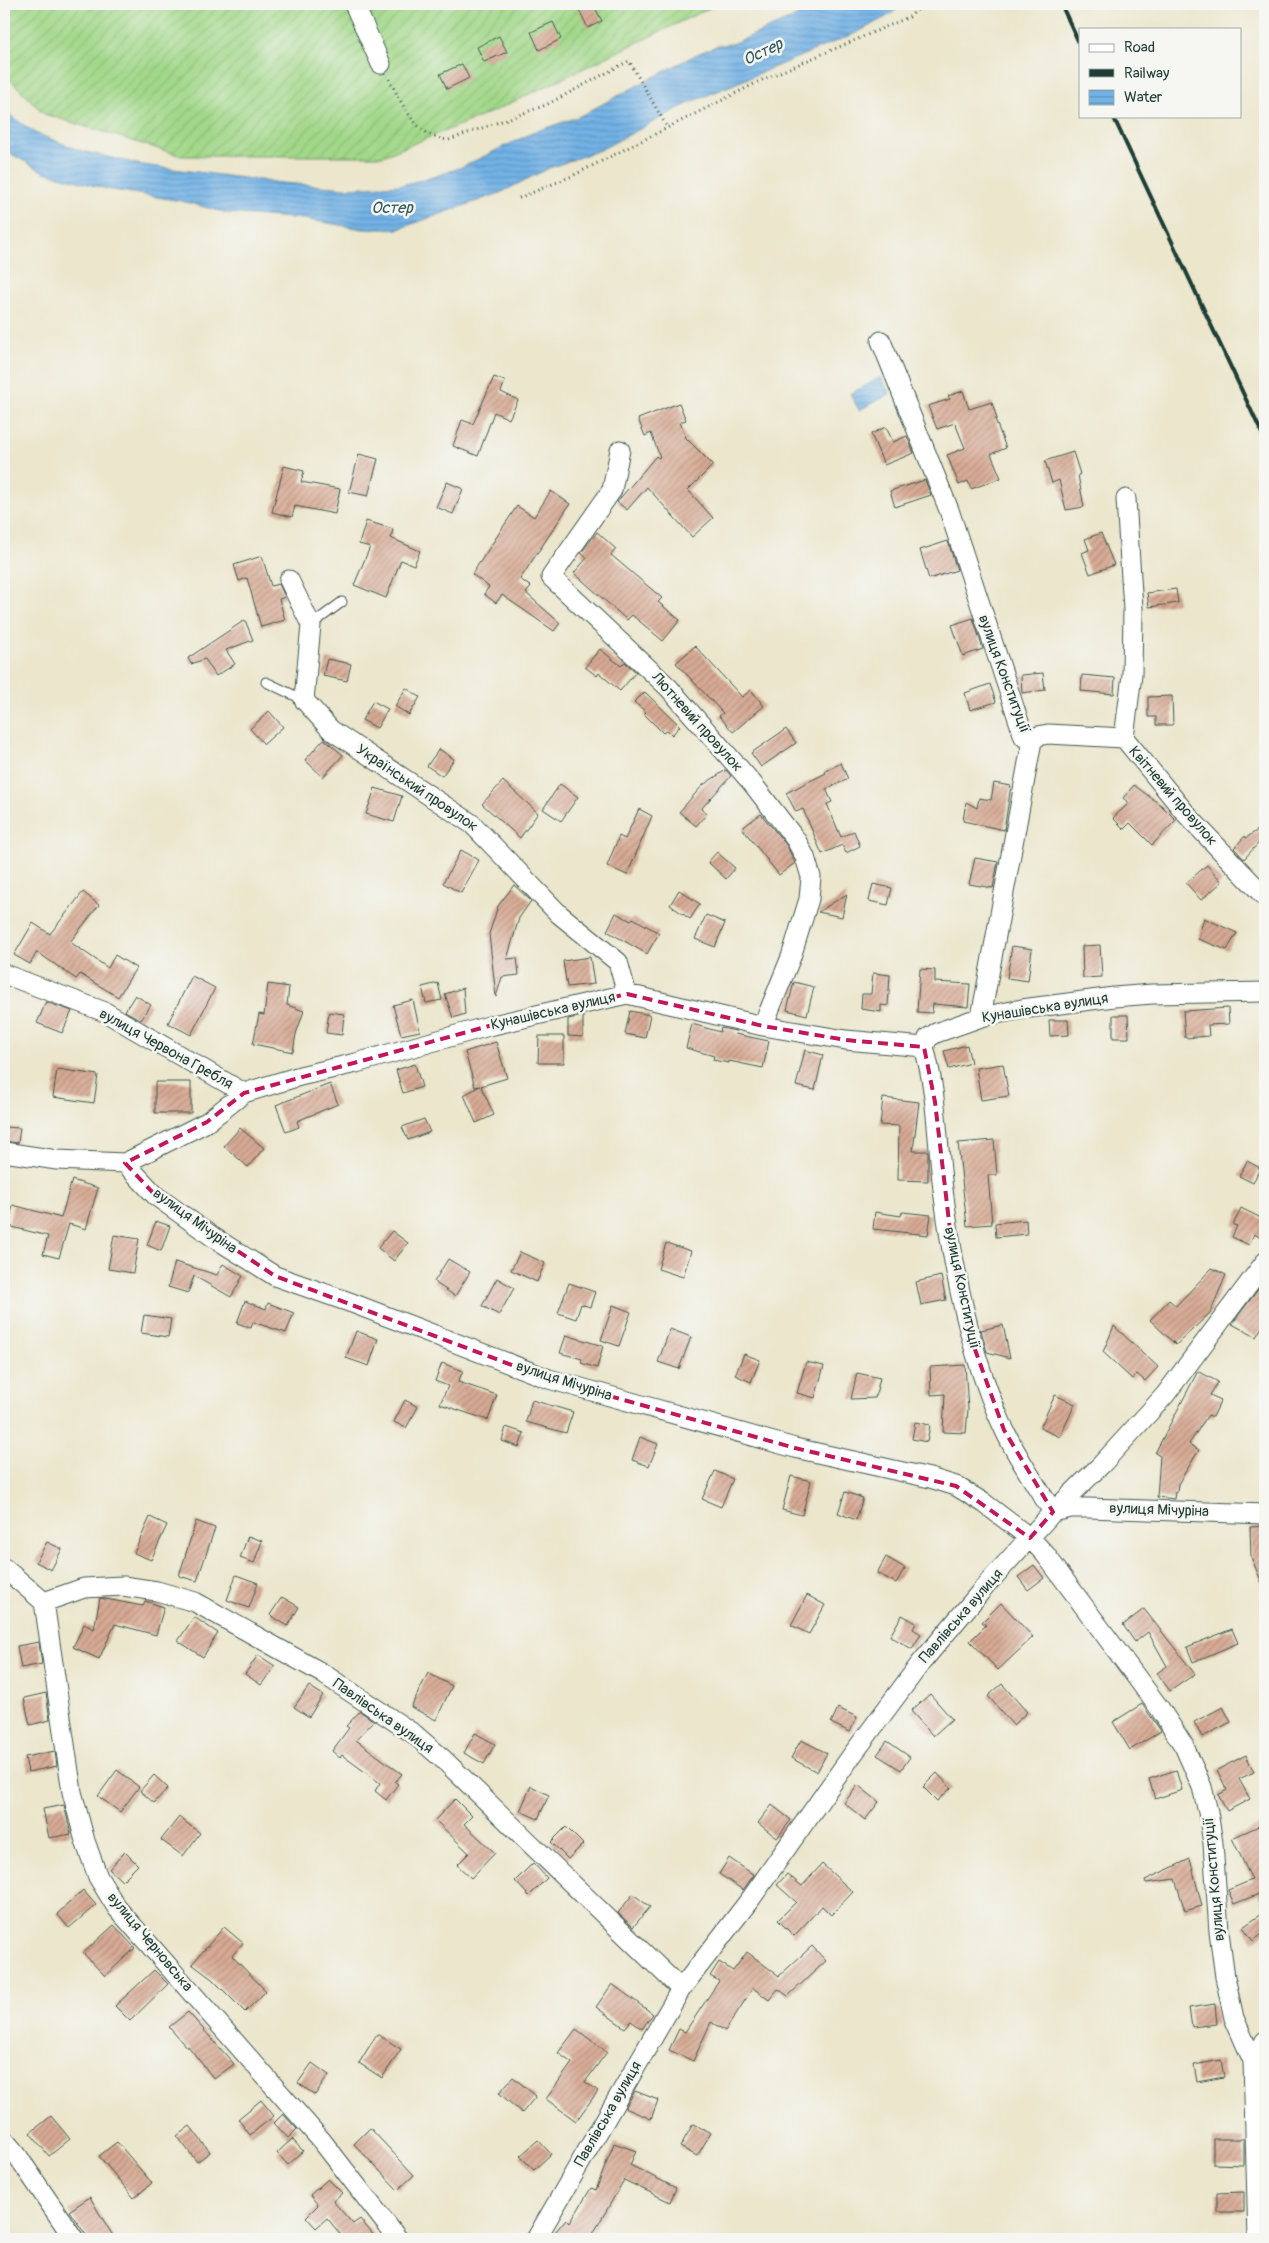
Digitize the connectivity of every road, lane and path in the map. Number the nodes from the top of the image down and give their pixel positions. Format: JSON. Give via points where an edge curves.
{"nodes":[{"id":1,"x":354,"y":4,"type":"edge"},
{"id":2,"x":924,"y":4,"type":"edge"},
{"id":3,"x":381,"y":64,"type":"joint"},
{"id":4,"x":667,"y":128,"type":"junction"},
{"id":5,"x":519,"y":198,"type":"dead end"},
{"id":6,"x":881,"y":341,"type":"dead end"},
{"id":7,"x":620,"y":450,"type":"dead end"},
{"id":8,"x":1126,"y":499,"type":"dead end"},
{"id":9,"x":289,"y":580,"type":"dead end"},
{"id":10,"x":342,"y":602,"type":"dead end"},
{"id":11,"x":311,"y":625,"type":"junction"},
{"id":12,"x":266,"y":682,"type":"dead end"},
{"id":13,"x":304,"y":700,"type":"junction"},
{"id":14,"x":1124,"y":738,"type":"junction"},
{"id":15,"x":1032,"y":741,"type":"junction"},
{"id":16,"x":1265,"y":897,"type":"edge"},
{"id":17,"x":4,"y":974,"type":"edge"},
{"id":18,"x":1265,"y":992,"type":"edge"},
{"id":19,"x":627,"y":994,"type":"junction"},
{"id":20,"x":981,"y":1017,"type":"junction"},
{"id":21,"x":763,"y":1026,"type":"junction"},
{"id":22,"x":924,"y":1047,"type":"junction"},
{"id":23,"x":244,"y":1093,"type":"junction"},
{"id":24,"x":4,"y":1152,"type":"edge"},
{"id":25,"x":125,"y":1163,"type":"junction"},
{"id":26,"x":1265,"y":1262,"type":"edge"},
{"id":27,"x":1052,"y":1512,"type":"junction"},
{"id":28,"x":1265,"y":1514,"type":"edge"},
{"id":29,"x":1030,"y":1538,"type":"junction"},
{"id":30,"x":4,"y":1568,"type":"edge"},
{"id":31,"x":44,"y":1602,"type":"junction"},
{"id":32,"x":681,"y":1989,"type":"junction"},
{"id":33,"x":1265,"y":2041,"type":"edge"},
{"id":34,"x":1253,"y":2061,"type":"junction"},
{"id":35,"x":4,"y":2140,"type":"edge"},
{"id":36,"x":74,"y":2239,"type":"edge"},
{"id":37,"x":398,"y":2239,"type":"edge"},
{"id":38,"x":536,"y":2239,"type":"edge"},
{"id":39,"x":1258,"y":2239,"type":"edge"}],
"edges":[{"from":1,"to":3,"type":"street"},
{"from":2,"to":4,"type":"path","via":[[909,17],[764,79]]},
{"from":3,"to":4,"type":"path","via":[[411,119],[427,134],[439,139],[449,140],[546,105],[629,61]]},
{"from":4,"to":5,"type":"path","via":[[572,176]]},
{"from":6,"to":15,"type":"street","name":"вулиця Конституції","via":[[949,510],[1024,737]]},
{"from":7,"to":21,"type":"street","name":"Лютневий провулок","via":[[612,490],[552,577],[669,688],[752,783],[796,840],[805,857],[811,877],[809,899],[791,957]]},
{"from":8,"to":14,"type":"street","name":"Квітневий провулок","via":[[1134,609],[1132,675]]},
{"from":9,"to":11,"type":"street"},
{"from":10,"to":11,"type":"lane"},
{"from":11,"to":13,"type":"street"},
{"from":12,"to":13,"type":"lane"},
{"from":13,"to":19,"type":"street","name":"Український провулок","via":[[331,730],[472,824],[559,914],[618,962]]},
{"from":14,"to":15,"type":"street","via":[[1048,734]]},
{"from":14,"to":16,"type":"street","name":"Квітневий провулок","via":[[1188,816]]},
{"from":15,"to":20,"type":"street","name":"вулиця Конституції"},
{"from":17,"to":23,"type":"street","name":"вулиця Червона Гребля","via":[[105,1012]]},
{"from":18,"to":20,"type":"street","name":"Кунашівська вулиця","via":[[1114,997]]},
{"from":19,"to":21,"type":"street","name":"Кунашівська вулиця"},
{"from":19,"to":23,"type":"street","name":"Кунашівська вулиця","via":[[489,1026]]},
{"from":20,"to":22,"type":"street","name":"Кунашівська вулиця","via":[[936,1032]]},
{"from":21,"to":22,"type":"street","name":"Кунашівська вулиця","via":[[846,1040]]},
{"from":22,"to":27,"type":"street","name":"вулиця Конституції","via":[[935,1102],[952,1247],[973,1344],[1004,1430]]},
{"from":23,"to":25,"type":"street","name":"Кунашівська вулиця","via":[[207,1122]]},
{"from":24,"to":25,"type":"street","name":"Кунашівська вулиця","via":[[56,1160]]},
{"from":25,"to":29,"type":"street","name":"вулиця Мічуріна","via":[[156,1196],[275,1276],[549,1379],[795,1448],[956,1486]]},
{"from":26,"to":27,"type":"street","name":"Павлівська вулиця","via":[[1165,1395],[1102,1464]]},
{"from":27,"to":28,"type":"street","name":"вулиця Мічуріна","via":[[1088,1508]]},
{"from":27,"to":29,"type":"street","name":"Павлівська вулиця"},
{"from":29,"to":32,"type":"street","name":"Павлівська вулиця","via":[[920,1664],[752,1897]]},
{"from":29,"to":34,"type":"street","name":"вулиця Конституції","via":[[1160,1709],[1194,1768],[1206,1803],[1212,1835],[1225,1977],[1234,2018]]},
{"from":30,"to":31,"type":"street"},
{"from":31,"to":32,"type":"street","name":"Павлівська вулиця","via":[[84,1588],[123,1586],[157,1591],[195,1602],[322,1673],[414,1734],[444,1760]]},
{"from":31,"to":37,"type":"street","name":"вулиця Черновська","via":[[72,1792],[98,1877],[117,1908],[322,2141]]},
{"from":32,"to":38,"type":"street","name":"Павлівська вулиця"},
{"from":33,"to":34,"type":"street"},
{"from":34,"to":39,"type":"street","name":"вулиця Конституції"},
{"from":35,"to":36,"type":"street"}]}
